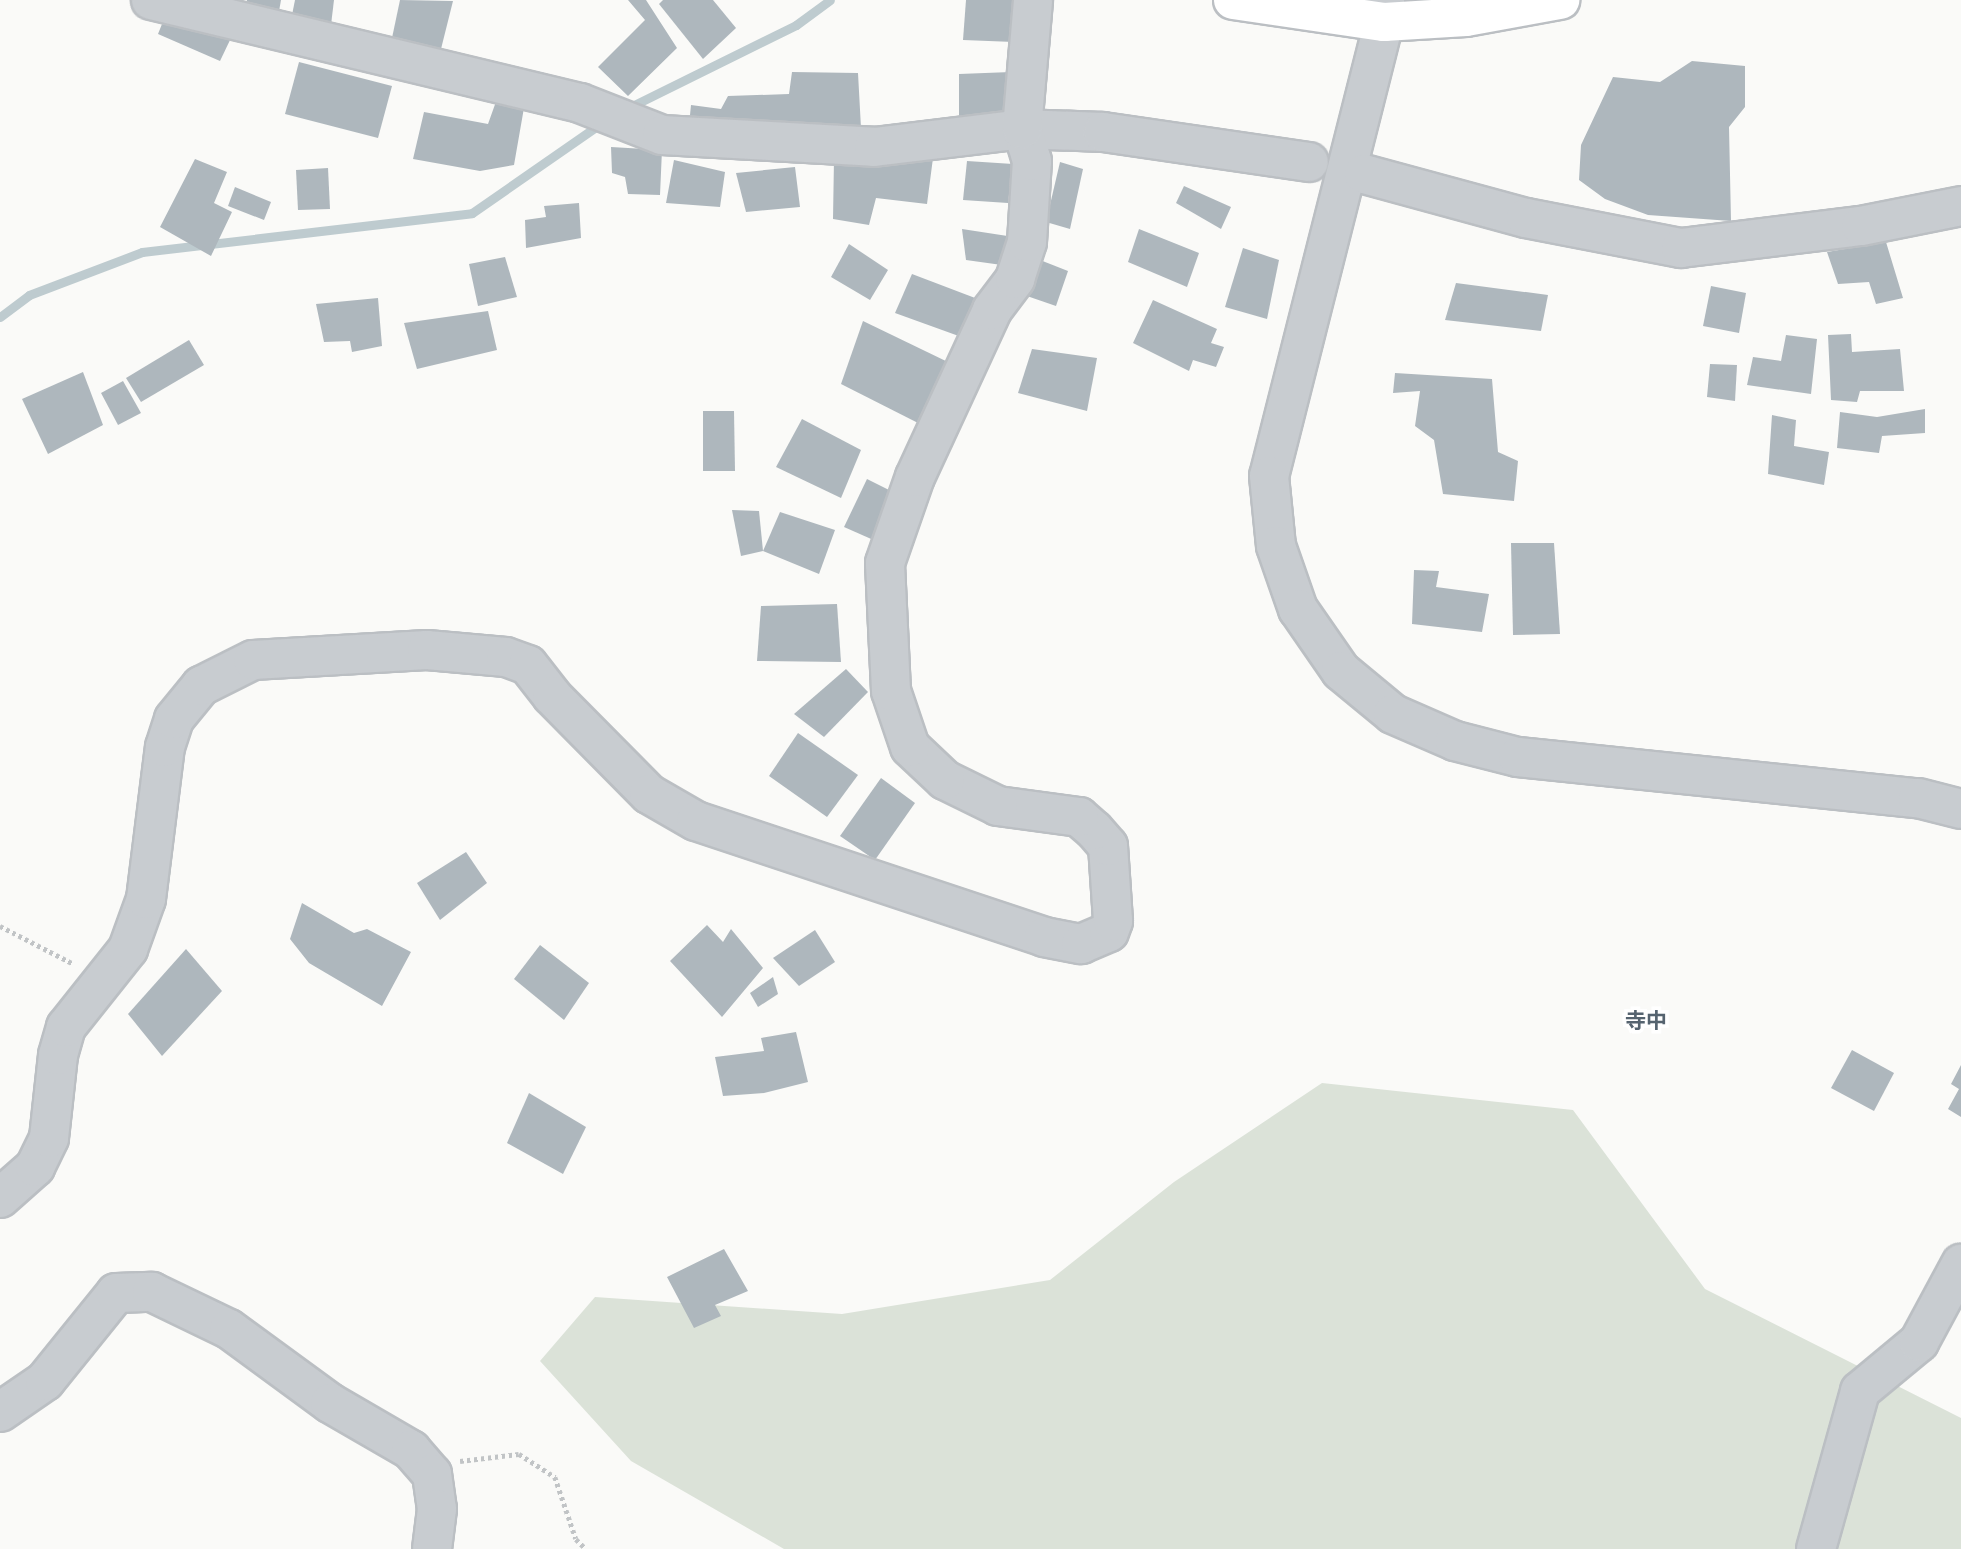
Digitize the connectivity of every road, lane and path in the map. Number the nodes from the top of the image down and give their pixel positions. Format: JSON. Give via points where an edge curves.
{"nodes":[{"id":1,"x":151,"y":0,"type":"edge"},
{"id":2,"x":1032,"y":0,"type":"edge"},
{"id":3,"x":1233,"y":0,"type":"edge"},
{"id":4,"x":1560,"y":0,"type":"edge"},
{"id":5,"x":1385,"y":11,"type":"edge"},
{"id":6,"x":1022,"y":129,"type":"junction"},
{"id":7,"x":1309,"y":162,"type":"dead end"},
{"id":8,"x":1364,"y":174,"type":"dead end"},
{"id":9,"x":1961,"y":206,"type":"edge"},
{"id":10,"x":1961,"y":809,"type":"edge"},
{"id":11,"x":0,"y":926,"type":"edge"},
{"id":12,"x":106,"y":979,"type":"junction"},
{"id":13,"x":0,"y":1198,"type":"edge"},
{"id":14,"x":1961,"y":1264,"type":"edge"},
{"id":15,"x":0,"y":1412,"type":"edge"},
{"id":16,"x":424,"y":1466,"type":"junction"},
{"id":17,"x":432,"y":1549,"type":"edge"},
{"id":18,"x":586,"y":1549,"type":"edge"},
{"id":19,"x":1816,"y":1549,"type":"edge"}],
"edges":[{"from":1,"to":6,"type":"street","via":[[580,103],[662,135],[874,148]]},
{"from":2,"to":6,"type":"street"},
{"from":3,"to":5,"type":"main road"},
{"from":4,"to":5,"type":"main road","via":[[1466,17]]},
{"from":5,"to":10,"type":"street","via":[[1269,476],[1276,546],[1298,609],[1341,671],[1393,714],[1455,741],[1518,757],[1918,798]]},
{"from":6,"to":7,"type":"street","via":[[1103,132]]},
{"from":6,"to":12,"type":"street","via":[[1032,161],[1027,242],[1015,279],[992,310],[915,477],[885,563],[891,691],[910,747],[945,780],[998,806],[1079,817],[1094,830],[1108,846],[1113,921],[1108,932],[1081,944],[1044,937],[696,821],[649,794],[527,665],[506,657],[427,650],[321,654],[253,660],[226,670],[201,686],[174,719],[165,747],[146,899],[128,949]]},
{"from":8,"to":9,"type":"street","via":[[1526,218],[1681,248],[1861,226]]},
{"from":11,"to":12,"type":"path"},
{"from":12,"to":13,"type":"street","via":[[66,1027],[45,1148],[35,1167]]},
{"from":14,"to":19,"type":"street","via":[[1919,1342],[1860,1391]]},
{"from":15,"to":16,"type":"street","via":[[45,1381],[116,1293],[152,1292],[229,1329],[330,1403],[411,1450]]},
{"from":16,"to":17,"type":"street","via":[[432,1474],[436,1508]]},
{"from":16,"to":18,"type":"path","via":[[519,1454],[555,1477],[576,1539]]}]}
